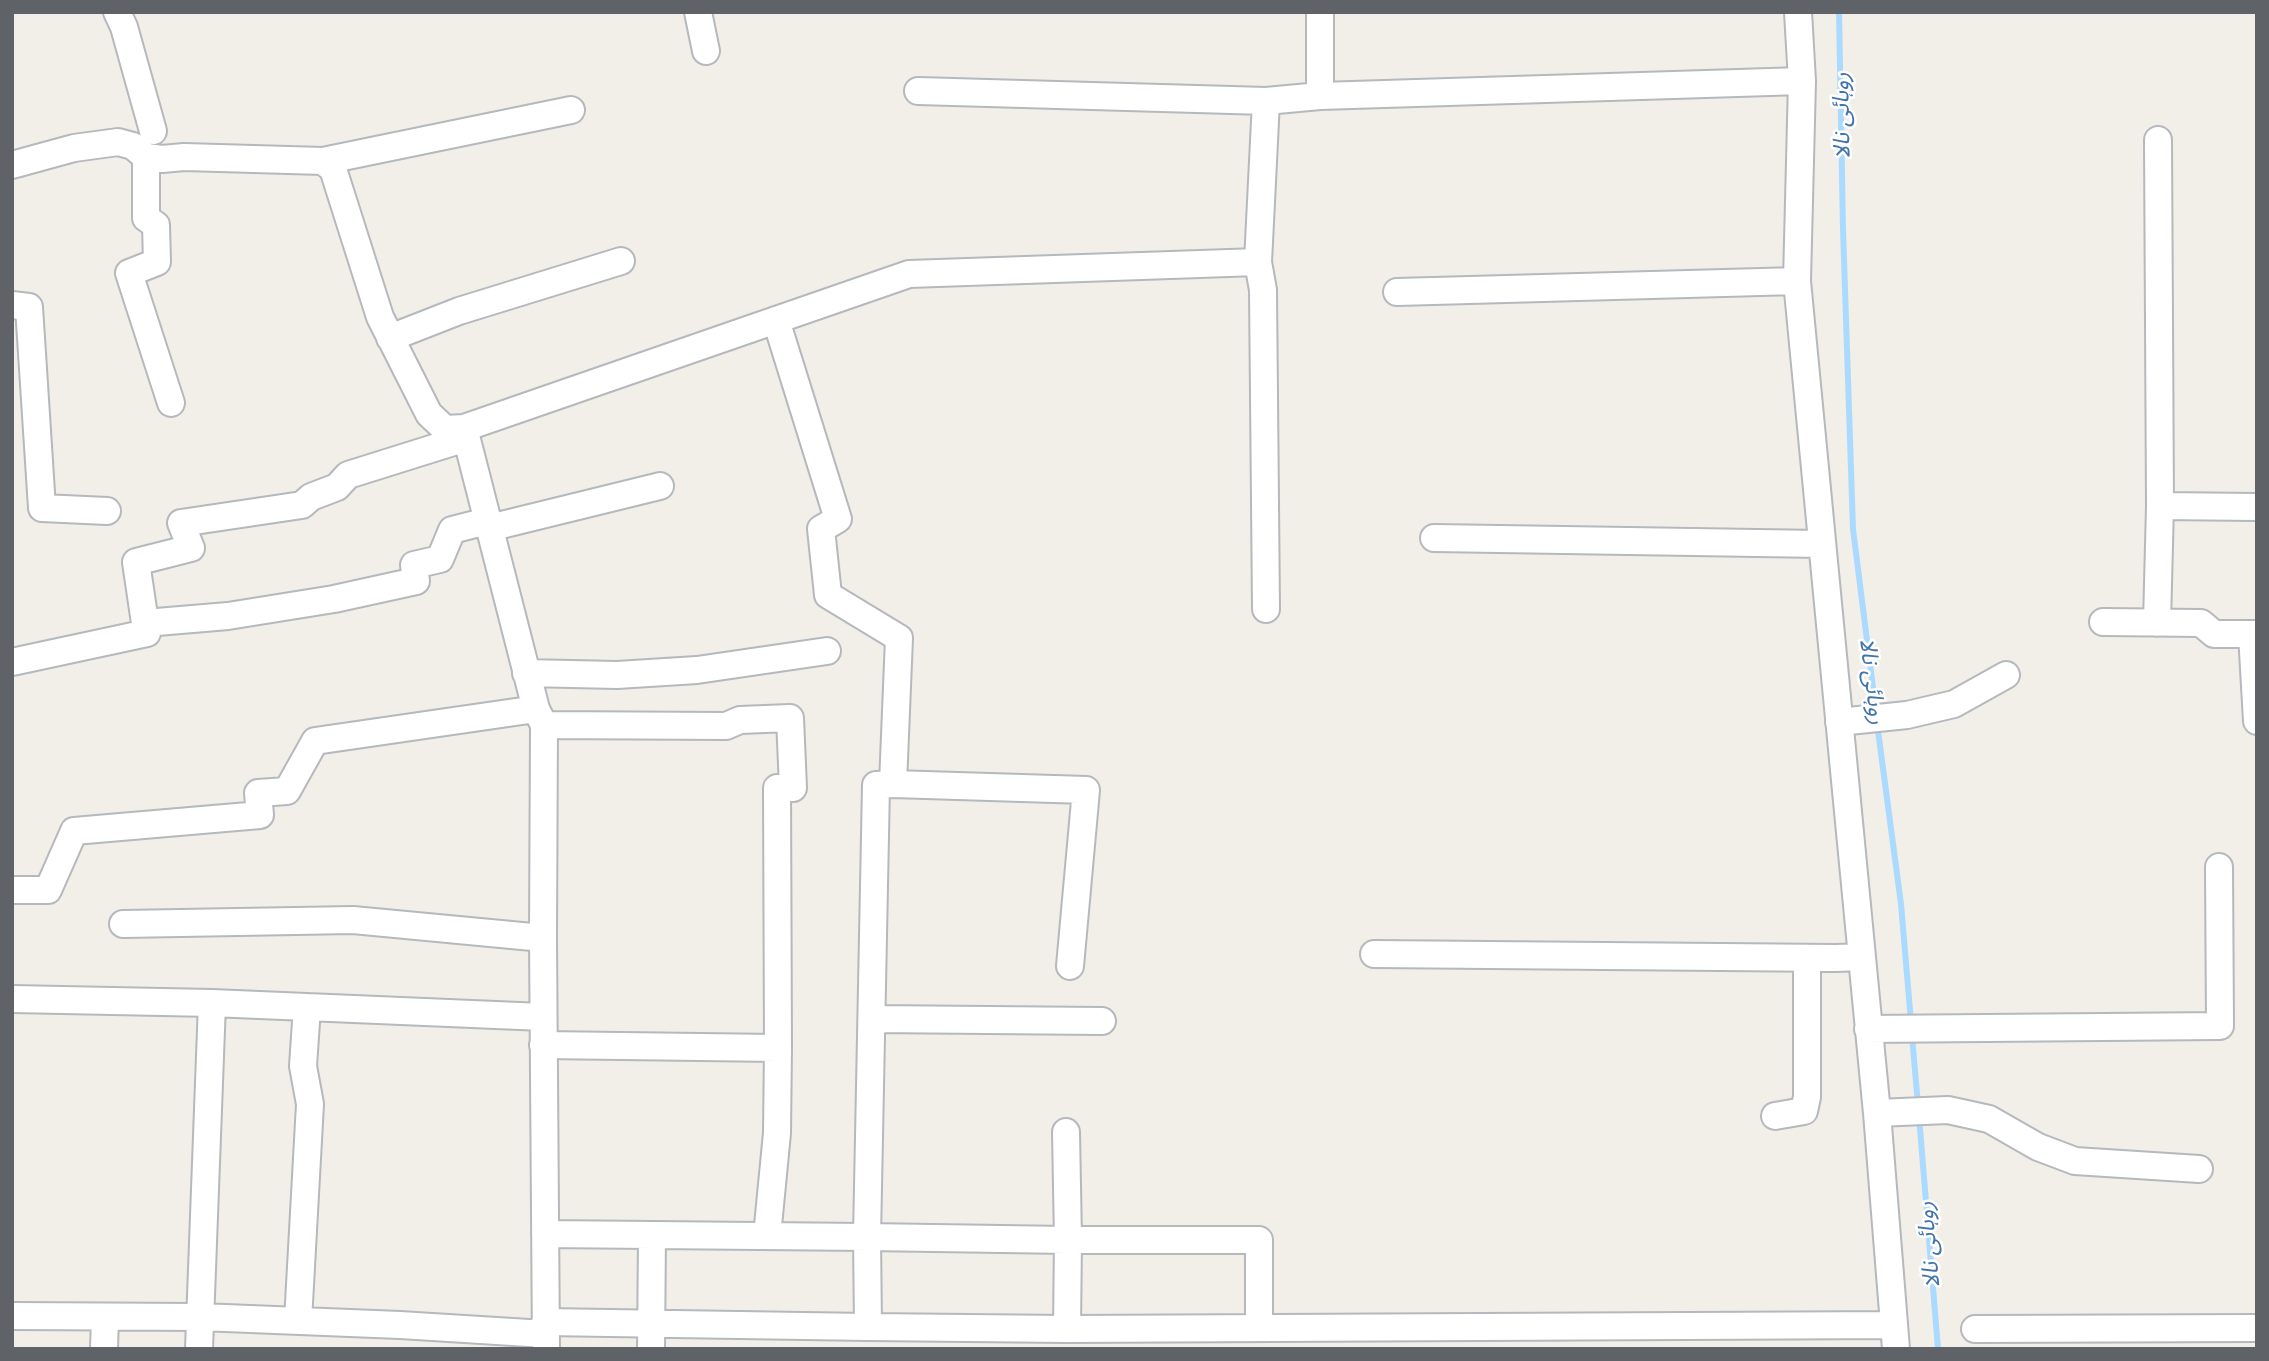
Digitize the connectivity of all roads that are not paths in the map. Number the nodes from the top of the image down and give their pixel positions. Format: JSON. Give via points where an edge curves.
{"nodes":[{"id":1,"x":117,"y":12,"type":"edge"},
{"id":2,"x":698,"y":12,"type":"edge"},
{"id":3,"x":1320,"y":12,"type":"edge"},
{"id":4,"x":1798,"y":12,"type":"edge"},
{"id":5,"x":706,"y":51,"type":"dead end"},
{"id":6,"x":1802,"y":81,"type":"junction"},
{"id":7,"x":918,"y":91,"type":"dead end"},
{"id":8,"x":1320,"y":96,"type":"junction"},
{"id":9,"x":1266,"y":101,"type":"junction"},
{"id":10,"x":571,"y":110,"type":"dead end"},
{"id":11,"x":153,"y":131,"type":"dead end"},
{"id":12,"x":2158,"y":140,"type":"dead end"},
{"id":13,"x":146,"y":157,"type":"junction"},
{"id":14,"x":323,"y":161,"type":"junction"},
{"id":15,"x":12,"y":165,"type":"edge"},
{"id":16,"x":621,"y":261,"type":"dead end"},
{"id":17,"x":1258,"y":262,"type":"junction"},
{"id":18,"x":1797,"y":281,"type":"junction"},
{"id":19,"x":1397,"y":292,"type":"dead end"},
{"id":20,"x":12,"y":305,"type":"edge"},
{"id":21,"x":776,"y":320,"type":"junction"},
{"id":22,"x":390,"y":338,"type":"junction"},
{"id":23,"x":171,"y":403,"type":"dead end"},
{"id":24,"x":465,"y":433,"type":"junction"},
{"id":25,"x":660,"y":486,"type":"dead end"},
{"id":26,"x":2160,"y":506,"type":"junction"},
{"id":27,"x":2257,"y":507,"type":"edge"},
{"id":28,"x":107,"y":511,"type":"dead end"},
{"id":29,"x":488,"y":525,"type":"junction"},
{"id":30,"x":1434,"y":538,"type":"dead end"},
{"id":31,"x":1822,"y":544,"type":"junction"},
{"id":32,"x":1266,"y":609,"type":"dead end"},
{"id":33,"x":2103,"y":622,"type":"dead end"},
{"id":34,"x":145,"y":623,"type":"junction"},
{"id":35,"x":2157,"y":623,"type":"junction"},
{"id":36,"x":2254,"y":634,"type":"edge"},
{"id":37,"x":827,"y":651,"type":"dead end"},
{"id":38,"x":12,"y":662,"type":"edge"},
{"id":39,"x":526,"y":673,"type":"junction"},
{"id":40,"x":2006,"y":675,"type":"dead end"},
{"id":41,"x":540,"y":717,"type":"junction"},
{"id":42,"x":1844,"y":721,"type":"junction"},
{"id":43,"x":2257,"y":721,"type":"edge"},
{"id":44,"x":893,"y":784,"type":"junction"},
{"id":45,"x":2219,"y":867,"type":"dead end"},
{"id":46,"x":12,"y":890,"type":"edge"},
{"id":47,"x":123,"y":924,"type":"dead end"},
{"id":48,"x":542,"y":938,"type":"junction"},
{"id":49,"x":1374,"y":954,"type":"dead end"},
{"id":50,"x":1861,"y":957,"type":"junction"},
{"id":51,"x":1807,"y":958,"type":"junction"},
{"id":52,"x":1070,"y":967,"type":"dead end"},
{"id":53,"x":12,"y":999,"type":"edge"},
{"id":54,"x":212,"y":1003,"type":"junction"},
{"id":55,"x":307,"y":1007,"type":"junction"},
{"id":56,"x":543,"y":1017,"type":"junction"},
{"id":57,"x":872,"y":1019,"type":"junction"},
{"id":58,"x":1102,"y":1021,"type":"dead end"},
{"id":59,"x":1873,"y":1029,"type":"junction"},
{"id":60,"x":544,"y":1045,"type":"junction"},
{"id":61,"x":778,"y":1048,"type":"junction"},
{"id":62,"x":1887,"y":1112,"type":"junction"},
{"id":63,"x":1775,"y":1116,"type":"dead end"},
{"id":64,"x":1066,"y":1132,"type":"dead end"},
{"id":65,"x":2199,"y":1169,"type":"dead end"},
{"id":66,"x":545,"y":1234,"type":"junction"},
{"id":67,"x":652,"y":1235,"type":"junction"},
{"id":68,"x":767,"y":1236,"type":"junction"},
{"id":69,"x":867,"y":1237,"type":"junction"},
{"id":70,"x":1068,"y":1240,"type":"junction"},
{"id":71,"x":12,"y":1316,"type":"edge"},
{"id":72,"x":105,"y":1317,"type":"junction"},
{"id":73,"x":200,"y":1317,"type":"junction"},
{"id":74,"x":298,"y":1321,"type":"junction"},
{"id":75,"x":868,"y":1327,"type":"junction"},
{"id":76,"x":1259,"y":1327,"type":"junction"},
{"id":77,"x":2257,"y":1328,"type":"edge"},
{"id":78,"x":1067,"y":1329,"type":"junction"},
{"id":79,"x":1975,"y":1329,"type":"dead end"},
{"id":80,"x":546,"y":1335,"type":"edge"},
{"id":81,"x":651,"y":1336,"type":"edge"},
{"id":82,"x":1653,"y":1337,"type":"edge"},
{"id":83,"x":1895,"y":1337,"type":"edge"},
{"id":84,"x":1350,"y":1338,"type":"edge"},
{"id":85,"x":1448,"y":1338,"type":"edge"},
{"id":86,"x":1555,"y":1338,"type":"edge"},
{"id":87,"x":2166,"y":1338,"type":"edge"},
{"id":88,"x":104,"y":1349,"type":"edge"},
{"id":89,"x":199,"y":1349,"type":"edge"}],
"edges":[{"from":1,"to":11,"type":"street"},
{"from":2,"to":5,"type":"street"},
{"from":3,"to":8,"type":"street"},
{"from":4,"to":6,"type":"street"},
{"from":6,"to":8,"type":"street"},
{"from":6,"to":18,"type":"street"},
{"from":7,"to":9,"type":"street"},
{"from":8,"to":9,"type":"street"},
{"from":9,"to":17,"type":"street"},
{"from":10,"to":14,"type":"street"},
{"from":12,"to":26,"type":"street"},
{"from":13,"to":14,"type":"street"},
{"from":13,"to":15,"type":"street","via":[[133,146],[118,142]]},
{"from":13,"to":23,"type":"street","via":[[146,218],[156,225],[157,262],[130,273]]},
{"from":14,"to":22,"type":"street","via":[[332,169]]},
{"from":16,"to":22,"type":"street","via":[[459,311]]},
{"from":17,"to":21,"type":"street","via":[[909,274]]},
{"from":17,"to":32,"type":"street","via":[[1263,290]]},
{"from":18,"to":19,"type":"street"},
{"from":18,"to":31,"type":"street"},
{"from":20,"to":28,"type":"street","via":[[29,307],[42,508]]},
{"from":21,"to":24,"type":"street"},
{"from":21,"to":44,"type":"street","via":[[838,519],[821,528],[828,595],[899,638]]},
{"from":22,"to":24,"type":"street","via":[[429,414],[445,429]]},
{"from":24,"to":29,"type":"street"},
{"from":24,"to":34,"type":"street","via":[[348,475],[337,487],[302,505],[181,523],[191,548],[136,562]]},
{"from":25,"to":29,"type":"street"},
{"from":26,"to":27,"type":"street"},
{"from":26,"to":35,"type":"street"},
{"from":29,"to":34,"type":"street","via":[[452,530],[440,559],[414,565],[416,581],[228,616]]},
{"from":29,"to":39,"type":"street"},
{"from":30,"to":31,"type":"street"},
{"from":31,"to":42,"type":"street"},
{"from":33,"to":35,"type":"street"},
{"from":34,"to":38,"type":"street","via":[[148,633]]},
{"from":35,"to":36,"type":"street","via":[[2201,623],[2214,634]]},
{"from":36,"to":43,"type":"street"},
{"from":37,"to":39,"type":"street","via":[[697,670],[617,675]]},
{"from":39,"to":41,"type":"street"},
{"from":40,"to":42,"type":"street","via":[[1954,704],[1906,715]]},
{"from":41,"to":46,"type":"street","via":[[315,741],[287,792],[258,793],[260,815],[74,831],[48,890]]},
{"from":41,"to":48,"type":"street"},
{"from":41,"to":61,"type":"street","via":[[726,726],[740,720],[790,718],[793,788],[777,788]]},
{"from":42,"to":50,"type":"street"},
{"from":44,"to":52,"type":"street","via":[[1086,790]]},
{"from":44,"to":57,"type":"street","via":[[876,785]]},
{"from":45,"to":59,"type":"street","via":[[2220,1026]]},
{"from":47,"to":48,"type":"street","via":[[353,920]]},
{"from":48,"to":56,"type":"street"},
{"from":49,"to":51,"type":"street"},
{"from":50,"to":51,"type":"street"},
{"from":50,"to":59,"type":"street"},
{"from":51,"to":63,"type":"street","via":[[1807,1097],[1804,1111]]},
{"from":53,"to":54,"type":"street"},
{"from":54,"to":55,"type":"street"},
{"from":54,"to":73,"type":"street"},
{"from":55,"to":56,"type":"street"},
{"from":55,"to":74,"type":"street","via":[[303,1066],[310,1104]]},
{"from":56,"to":60,"type":"street"},
{"from":57,"to":58,"type":"street"},
{"from":57,"to":69,"type":"street"},
{"from":59,"to":62,"type":"street"},
{"from":60,"to":61,"type":"street"},
{"from":60,"to":66,"type":"street"},
{"from":61,"to":68,"type":"street","via":[[777,1133]]},
{"from":62,"to":65,"type":"street","via":[[1948,1110],[1989,1119],[2038,1147],[2075,1161]]},
{"from":62,"to":83,"type":"street"},
{"from":64,"to":70,"type":"street"},
{"from":66,"to":67,"type":"street"},
{"from":66,"to":80,"type":"street"},
{"from":67,"to":68,"type":"street"},
{"from":67,"to":81,"type":"street"},
{"from":68,"to":69,"type":"street"},
{"from":69,"to":70,"type":"street"},
{"from":69,"to":75,"type":"street"},
{"from":70,"to":76,"type":"street","via":[[1259,1240]]},
{"from":70,"to":78,"type":"street"},
{"from":71,"to":72,"type":"street"},
{"from":72,"to":73,"type":"street"},
{"from":72,"to":88,"type":"street"},
{"from":73,"to":74,"type":"street"},
{"from":73,"to":89,"type":"street"},
{"from":74,"to":80,"type":"street"},
{"from":75,"to":78,"type":"street"},
{"from":75,"to":81,"type":"street"},
{"from":76,"to":78,"type":"street"},
{"from":76,"to":84,"type":"street"},
{"from":77,"to":87,"type":"street"},
{"from":79,"to":87,"type":"street"},
{"from":80,"to":81,"type":"street"},
{"from":82,"to":83,"type":"street"},
{"from":82,"to":86,"type":"street"},
{"from":84,"to":85,"type":"street"},
{"from":85,"to":86,"type":"street"}]}
